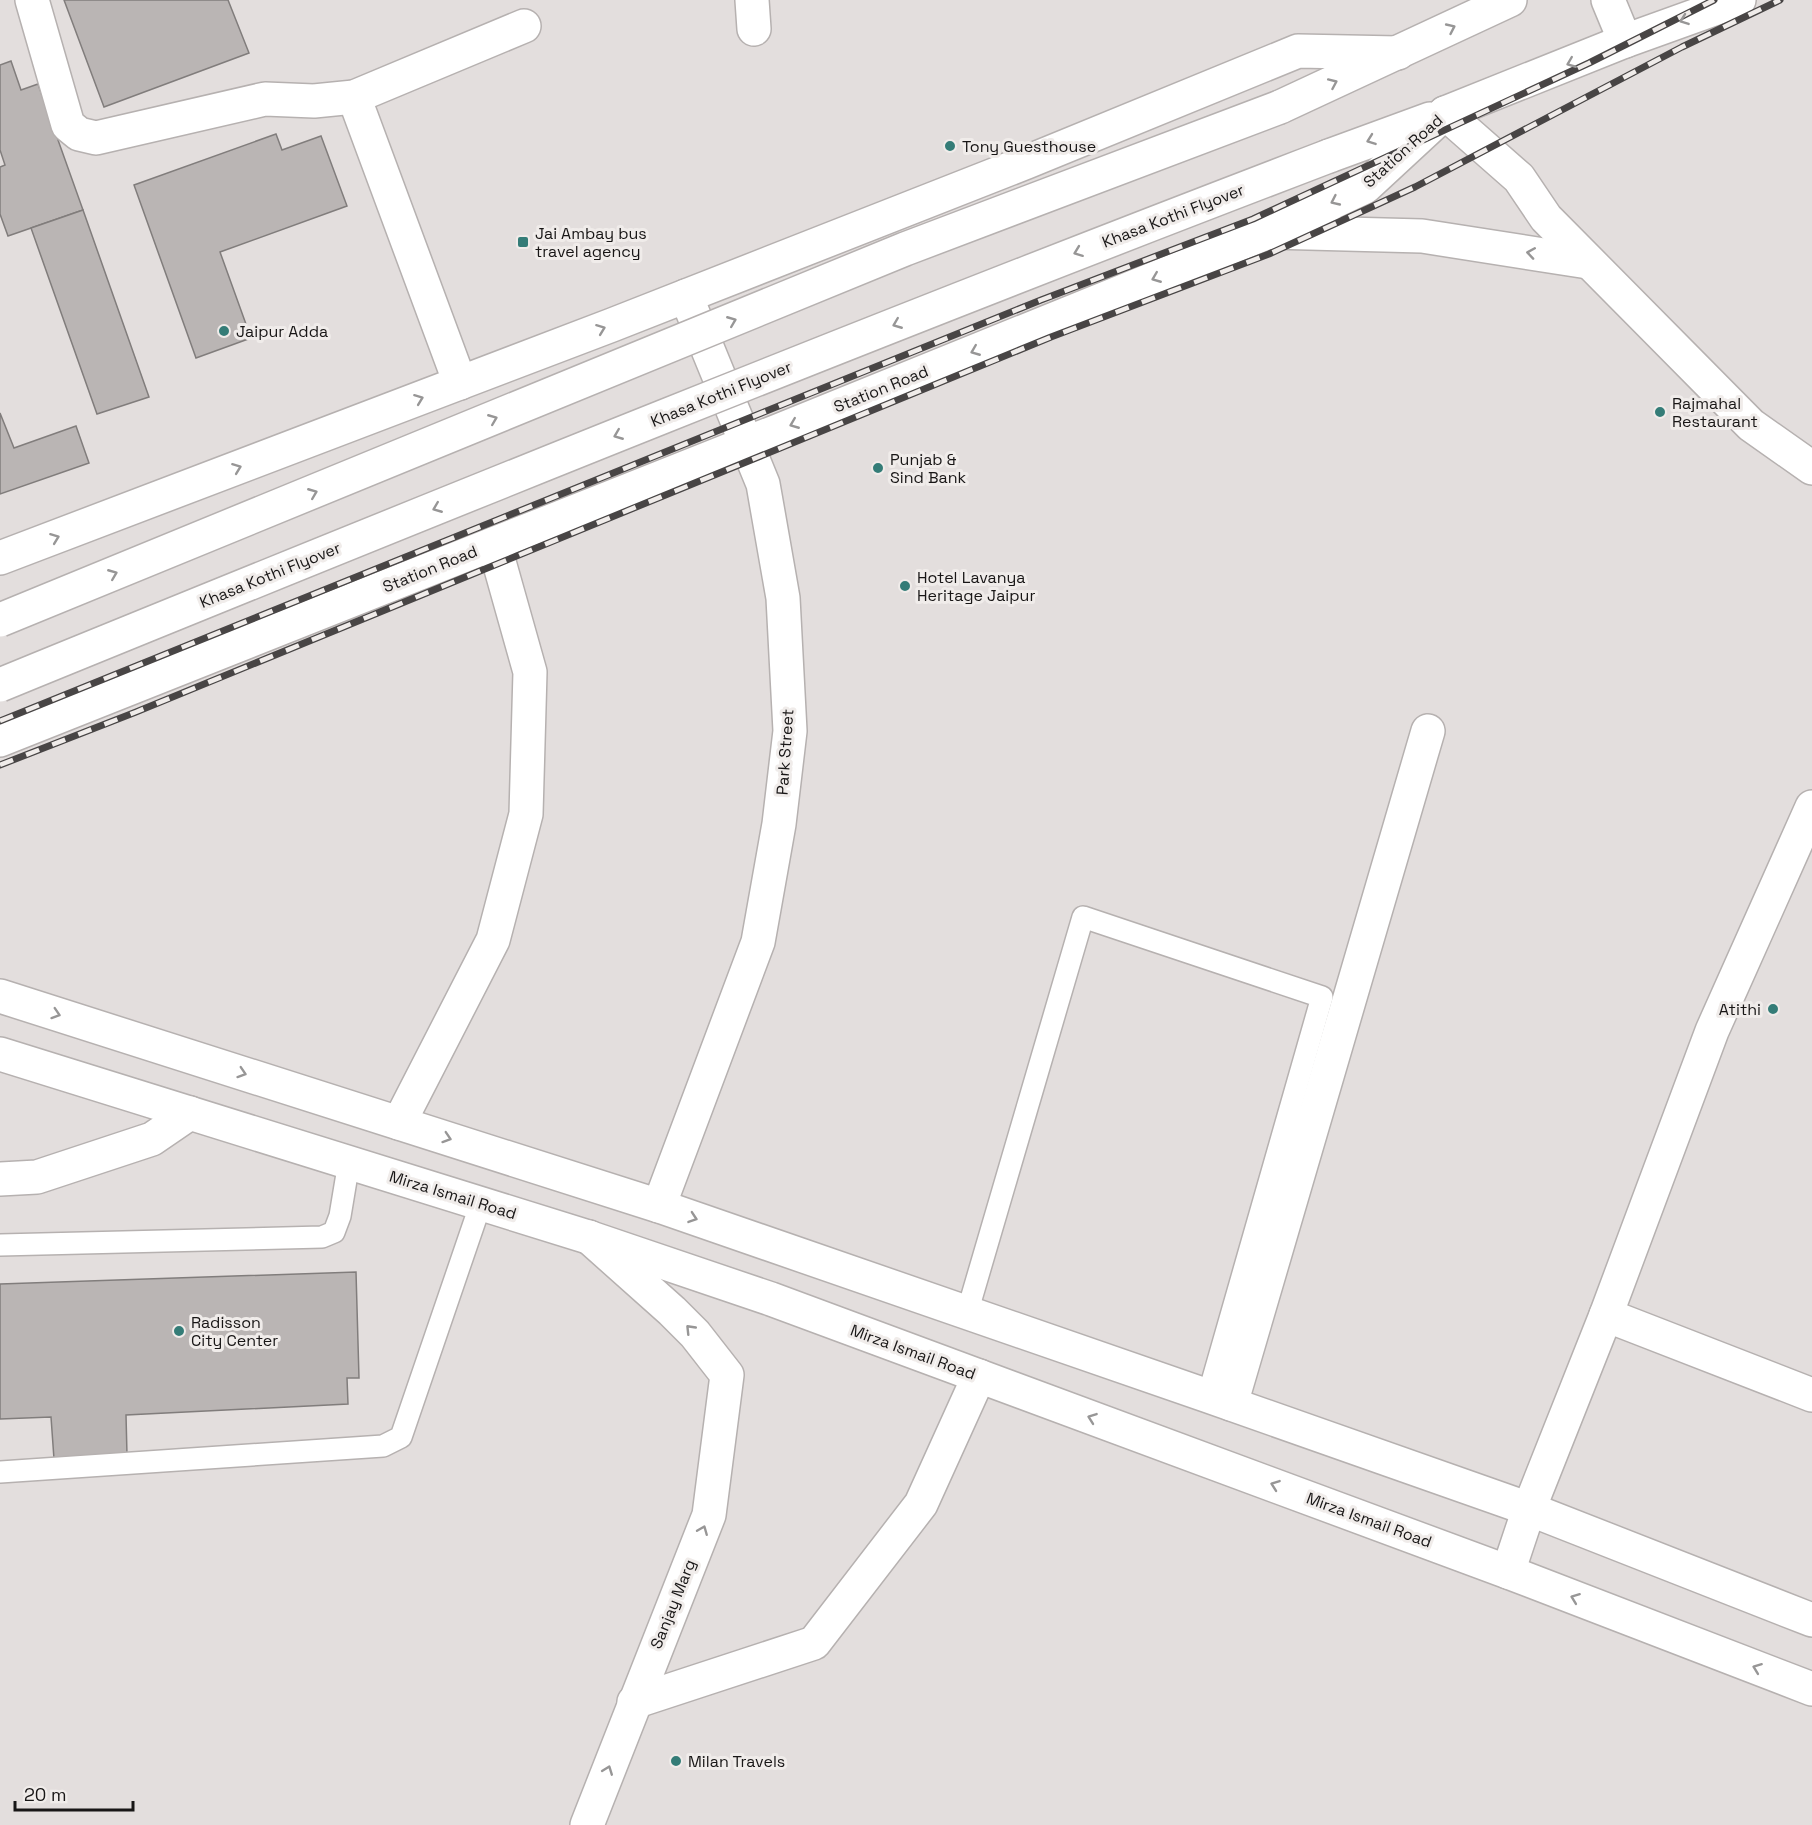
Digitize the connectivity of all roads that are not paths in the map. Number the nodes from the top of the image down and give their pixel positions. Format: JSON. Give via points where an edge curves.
{"nodes":[{"id":1,"x":32,"y":0,"type":"edge"},
{"id":2,"x":1510,"y":0,"type":"edge"},
{"id":3,"x":1608,"y":0,"type":"edge"},
{"id":4,"x":1740,"y":0,"type":"edge"},
{"id":5,"x":524,"y":26,"type":"dead end"},
{"id":6,"x":1625,"y":41,"type":"junction"},
{"id":7,"x":1398,"y":53,"type":"junction"},
{"id":8,"x":354,"y":97,"type":"junction"},
{"id":9,"x":1445,"y":113,"type":"junction"},
{"id":10,"x":1269,"y":232,"type":"junction"},
{"id":11,"x":1588,"y":262,"type":"junction"},
{"id":12,"x":686,"y":296,"type":"junction"},
{"id":13,"x":460,"y":383,"type":"junction"},
{"id":14,"x":747,"y":443,"type":"junction"},
{"id":15,"x":1812,"y":468,"type":"edge"},
{"id":16,"x":494,"y":544,"type":"junction"},
{"id":17,"x":4,"y":555,"type":"edge"},
{"id":18,"x":0,"y":620,"type":"edge"},
{"id":19,"x":0,"y":685,"type":"edge"},
{"id":20,"x":1428,"y":731,"type":"dead end"},
{"id":21,"x":0,"y":740,"type":"edge"},
{"id":22,"x":1812,"y":807,"type":"edge"},
{"id":23,"x":1805,"y":840,"type":"edge"},
{"id":24,"x":0,"y":996,"type":"edge"},
{"id":25,"x":0,"y":1054,"type":"edge"},
{"id":26,"x":190,"y":1113,"type":"junction"},
{"id":27,"x":399,"y":1123,"type":"junction"},
{"id":28,"x":349,"y":1162,"type":"junction"},
{"id":29,"x":0,"y":1179,"type":"edge"},
{"id":30,"x":481,"y":1203,"type":"junction"},
{"id":31,"x":658,"y":1206,"type":"junction"},
{"id":32,"x":588,"y":1237,"type":"junction"},
{"id":33,"x":0,"y":1245,"type":"edge"},
{"id":34,"x":968,"y":1313,"type":"junction"},
{"id":35,"x":1606,"y":1315,"type":"junction"},
{"id":36,"x":979,"y":1376,"type":"junction"},
{"id":37,"x":1812,"y":1395,"type":"edge"},
{"id":38,"x":1220,"y":1400,"type":"junction"},
{"id":39,"x":0,"y":1472,"type":"edge"},
{"id":40,"x":1529,"y":1509,"type":"junction"},
{"id":41,"x":1508,"y":1572,"type":"junction"},
{"id":42,"x":1812,"y":1620,"type":"edge"},
{"id":43,"x":1812,"y":1689,"type":"edge"},
{"id":44,"x":634,"y":1702,"type":"junction"},
{"id":45,"x":587,"y":1825,"type":"edge"}],
"edges":[{"from":1,"to":8,"type":"main road","via":[[69,124],[79,134],[96,138],[265,99],[314,101]]},
{"from":7,"to":2,"type":"main road","one_way":true},
{"from":3,"to":6,"type":"main road"},
{"from":4,"to":6,"type":"main road","name":"Station Road","one_way":true},
{"from":5,"to":8,"type":"main road"},
{"from":6,"to":9,"type":"main road","name":"Station Road","one_way":true},
{"from":7,"to":12,"type":"main road","via":[[1298,51]]},
{"from":18,"to":7,"type":"main road","one_way":true,"bridge":true,"via":[[906,249],[1280,107]]},
{"from":8,"to":13,"type":"main road"},
{"from":9,"to":10,"type":"main road","name":"Station Road","one_way":true,"via":[[1365,187]]},
{"from":9,"to":11,"type":"main road","via":[[1519,178],[1546,218]]},
{"from":9,"to":19,"type":"main road","name":"Khasa Kothi Flyover","one_way":true,"bridge":true,"via":[[1054,261]]},
{"from":11,"to":10,"type":"main road","one_way":true,"via":[[1422,236]]},
{"from":10,"to":14,"type":"main road","name":"Station Road","one_way":true},
{"from":11,"to":15,"type":"main road","via":[[1751,425]]},
{"from":13,"to":12,"type":"main road","one_way":true},
{"from":12,"to":14,"type":"main road","name":"Park Street"},
{"from":17,"to":13,"type":"main road","one_way":true},
{"from":14,"to":16,"type":"main road","name":"Station Road"},
{"from":14,"to":31,"type":"main road","name":"Park Street","via":[[763,484],[783,598],[790,731],[758,942]]},
{"from":16,"to":21,"type":"main road","name":"Station Road"},
{"from":16,"to":27,"type":"main road","via":[[530,672],[526,814],[493,940]]},
{"from":20,"to":38,"type":"main road"},
{"from":22,"to":23,"type":"main road"},
{"from":23,"to":35,"type":"main road","via":[[1712,1030]]},
{"from":24,"to":27,"type":"main road","one_way":true},
{"from":25,"to":26,"type":"main road","name":"Mirza Ismail Road"},
{"from":26,"to":28,"type":"main road","name":"Mirza Ismail Road"},
{"from":26,"to":29,"type":"main road","via":[[152,1139],[37,1178]]},
{"from":27,"to":31,"type":"main road","one_way":true},
{"from":28,"to":30,"type":"main road","name":"Mirza Ismail Road"},
{"from":28,"to":33,"type":"lane","via":[[340,1216],[334,1232],[322,1238]]},
{"from":30,"to":32,"type":"main road","name":"Mirza Ismail Road"},
{"from":30,"to":39,"type":"lane","via":[[401,1437],[383,1446]]},
{"from":31,"to":34,"type":"main road","one_way":true},
{"from":32,"to":36,"type":"main road","name":"Mirza Ismail Road"},
{"from":44,"to":32,"type":"main road","name":"Sanjay Marg","one_way":true,"via":[[709,1515],[727,1374],[672,1311]]},
{"from":34,"to":38,"type":"main road"},
{"from":34,"to":38,"type":"lane","via":[[1083,916],[1323,997]]},
{"from":35,"to":37,"type":"main road"},
{"from":35,"to":40,"type":"main road"},
{"from":41,"to":36,"type":"main road","name":"Mirza Ismail Road","one_way":true},
{"from":36,"to":44,"type":"main road","via":[[921,1504],[814,1643]]},
{"from":38,"to":40,"type":"main road"},
{"from":40,"to":41,"type":"main road"},
{"from":40,"to":42,"type":"main road"},
{"from":43,"to":41,"type":"main road","name":"Mirza Ismail Road","one_way":true},
{"from":45,"to":44,"type":"main road","name":"Sanjay Marg","one_way":true}]}
